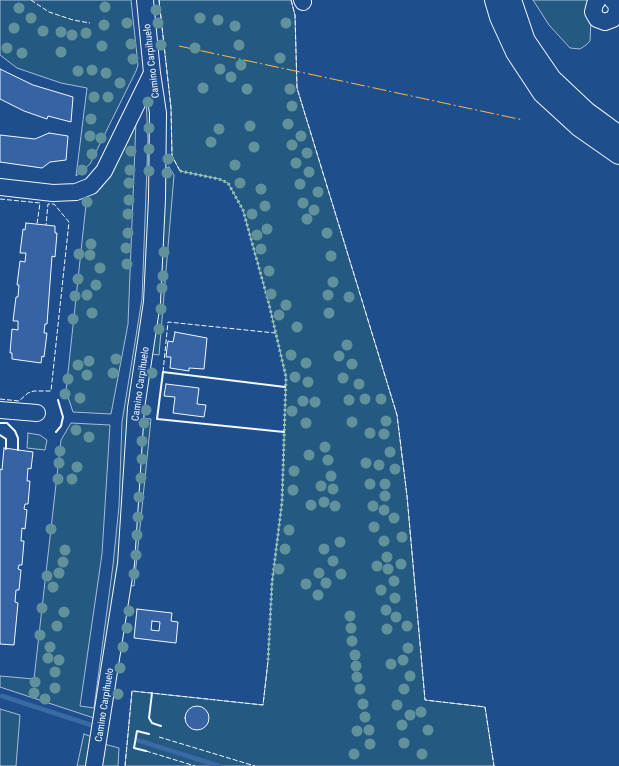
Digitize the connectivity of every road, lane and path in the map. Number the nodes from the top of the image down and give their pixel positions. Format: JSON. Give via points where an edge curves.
{"nodes":[{"id":1,"x":145,"y":0,"type":"edge"},
{"id":2,"x":495,"y":0,"type":"edge"},
{"id":3,"x":511,"y":0,"type":"edge"},
{"id":4,"x":598,"y":0,"type":"edge"},
{"id":5,"x":612,"y":0,"type":"edge"},
{"id":6,"x":152,"y":73,"type":"junction"},
{"id":7,"x":597,"y":130,"type":"junction"},
{"id":8,"x":619,"y":136,"type":"edge"},
{"id":9,"x":619,"y":154,"type":"edge"},
{"id":10,"x":0,"y":188,"type":"edge"},
{"id":11,"x":0,"y":410,"type":"edge"},
{"id":12,"x":37,"y":413,"type":"dead end"},
{"id":13,"x":94,"y":766,"type":"edge"}],
"edges":[{"from":1,"to":6,"type":"street","name":"Camino Carpihuelo"},
{"from":2,"to":7,"type":"main road","via":[[516,52],[543,93],[579,126]]},
{"from":3,"to":7,"type":"main road","via":[[526,41],[538,62]]},
{"from":4,"to":5,"type":"street","via":[[593,12],[597,19],[605,22],[613,19],[617,12],[616,4]]},
{"from":6,"to":10,"type":"street","via":[[104,171],[91,186],[76,192],[52,193]]},
{"from":6,"to":13,"type":"street","name":"Camino Carpihuelo","via":[[158,113],[152,302],[136,408],[126,564]]},
{"from":7,"to":8,"type":"main road"},
{"from":7,"to":9,"type":"main road"},
{"from":11,"to":12,"type":"street"}]}
